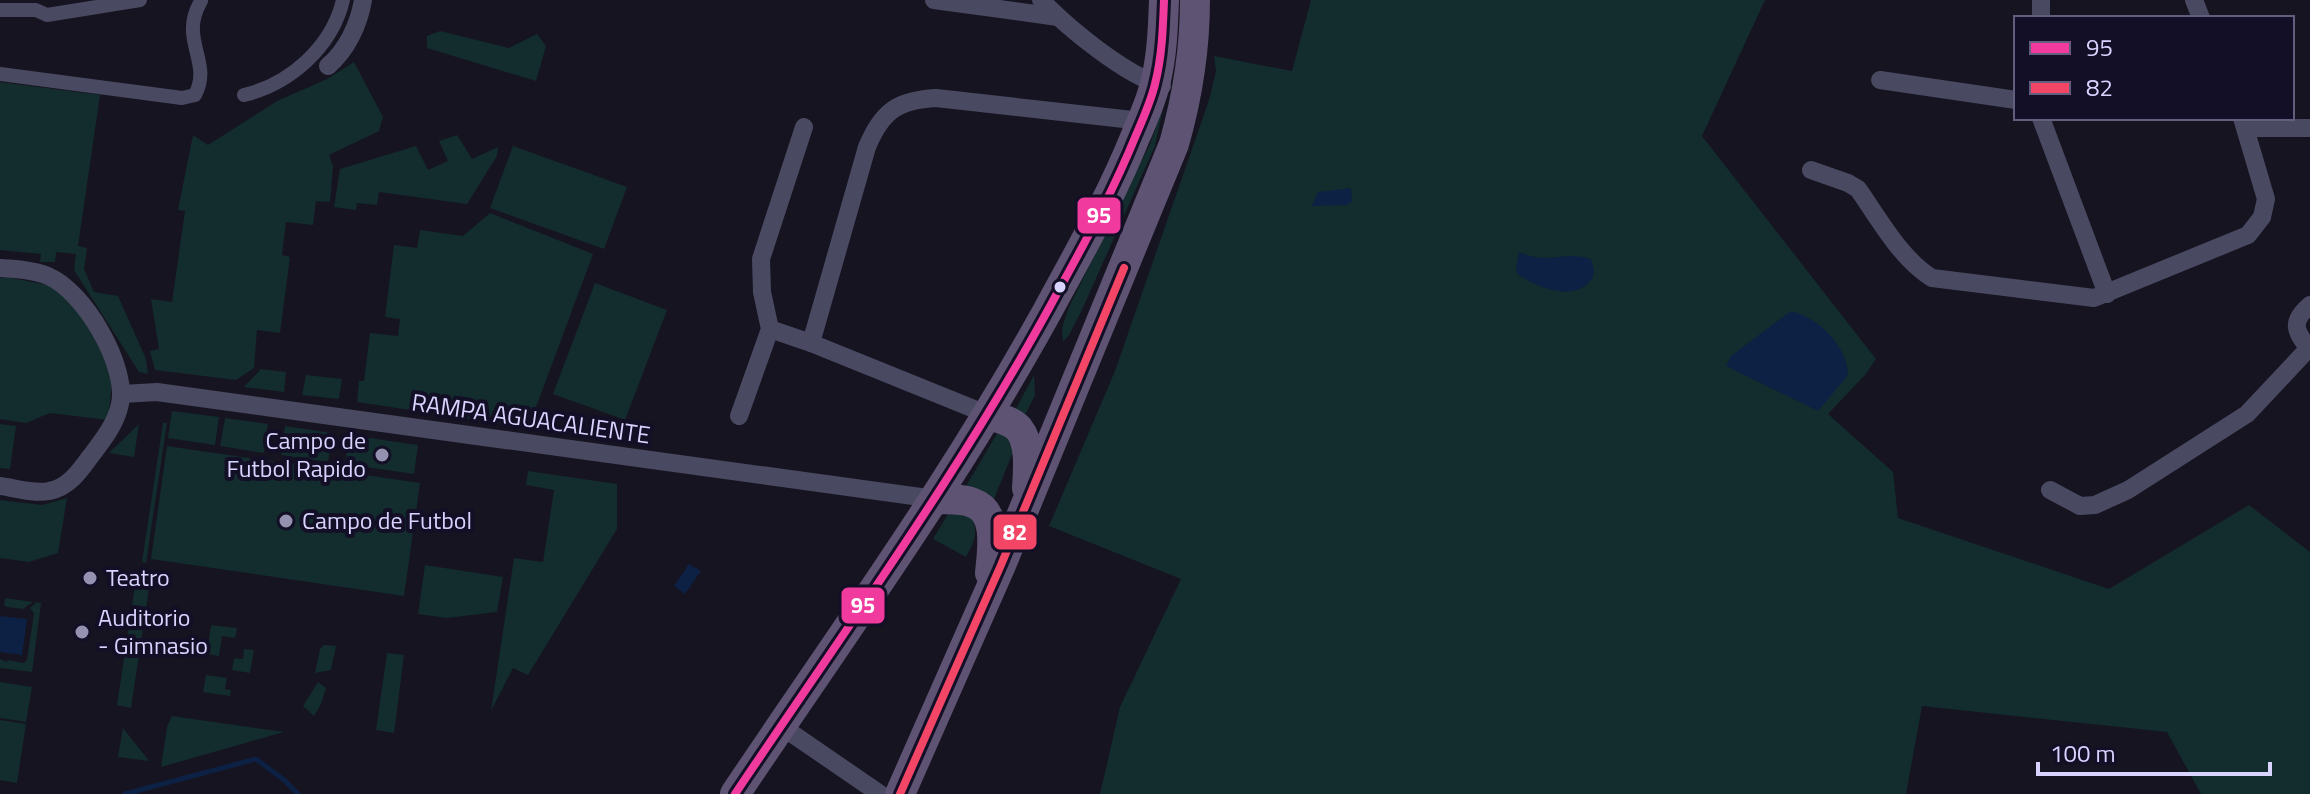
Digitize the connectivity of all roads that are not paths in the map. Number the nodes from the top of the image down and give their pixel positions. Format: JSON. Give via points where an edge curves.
{"nodes":[{"id":1,"x":140,"y":0,"type":"edge"},
{"id":2,"x":193,"y":0,"type":"edge"},
{"id":3,"x":213,"y":0,"type":"edge"},
{"id":4,"x":343,"y":0,"type":"edge"},
{"id":5,"x":363,"y":0,"type":"edge"},
{"id":6,"x":934,"y":0,"type":"edge"},
{"id":7,"x":1041,"y":0,"type":"edge"},
{"id":8,"x":1164,"y":0,"type":"edge"},
{"id":9,"x":1195,"y":0,"type":"edge"},
{"id":10,"x":201,"y":1,"type":"edge"},
{"id":11,"x":91,"y":4,"type":"edge"},
{"id":12,"x":0,"y":10,"type":"edge"},
{"id":13,"x":1058,"y":17,"type":"junction"},
{"id":14,"x":328,"y":66,"type":"dead end"},
{"id":15,"x":0,"y":74,"type":"edge"},
{"id":16,"x":1880,"y":80,"type":"dead end"},
{"id":17,"x":1155,"y":84,"type":"junction"},
{"id":18,"x":1188,"y":94,"type":"junction"},
{"id":19,"x":244,"y":95,"type":"dead end"},
{"id":20,"x":2014,"y":100,"type":"edge"},
{"id":21,"x":2042,"y":120,"type":"edge"},
{"id":22,"x":1142,"y":121,"type":"junction"},
{"id":23,"x":2244,"y":123,"type":"edge"},
{"id":24,"x":804,"y":127,"type":"dead end"},
{"id":25,"x":2310,"y":128,"type":"edge"},
{"id":26,"x":1811,"y":170,"type":"dead end"},
{"id":27,"x":0,"y":268,"type":"edge"},
{"id":28,"x":2107,"y":294,"type":"junction"},
{"id":29,"x":2310,"y":305,"type":"edge"},
{"id":30,"x":770,"y":329,"type":"junction"},
{"id":31,"x":811,"y":343,"type":"junction"},
{"id":32,"x":2309,"y":349,"type":"edge"},
{"id":33,"x":122,"y":394,"type":"junction"},
{"id":34,"x":989,"y":415,"type":"junction"},
{"id":35,"x":739,"y":416,"type":"dead end"},
{"id":36,"x":0,"y":486,"type":"edge"},
{"id":37,"x":2050,"y":490,"type":"dead end"},
{"id":38,"x":935,"y":499,"type":"junction"},
{"id":39,"x":1026,"y":505,"type":"junction"},
{"id":40,"x":989,"y":591,"type":"junction"},
{"id":41,"x":781,"y":726,"type":"junction"},
{"id":42,"x":735,"y":794,"type":"edge"},
{"id":43,"x":880,"y":794,"type":"edge"},
{"id":44,"x":900,"y":794,"type":"edge"}],
"edges":[{"from":1,"to":11,"type":"street"},
{"from":2,"to":10,"type":"street"},
{"from":3,"to":10,"type":"street"},
{"from":4,"to":19,"type":"street","via":[[333,28],[309,59],[268,87]]},
{"from":5,"to":14,"type":"street","via":[[355,28]]},
{"from":6,"to":13,"type":"street"},
{"from":7,"to":13,"type":"street"},
{"from":8,"to":17,"type":"main road"},
{"from":9,"to":18,"type":"main road"},
{"from":10,"to":15,"type":"street","via":[[192,32],[201,85],[195,95],[182,98]]},
{"from":11,"to":12,"type":"street","via":[[47,15]]},
{"from":13,"to":17,"type":"street"},
{"from":16,"to":20,"type":"street"},
{"from":17,"to":18,"type":"street"},
{"from":17,"to":22,"type":"main road"},
{"from":18,"to":39,"type":"main road","via":[[1174,144]]},
{"from":21,"to":28,"type":"street"},
{"from":22,"to":31,"type":"street","via":[[936,98],[889,112],[867,147]]},
{"from":22,"to":34,"type":"main road","via":[[1122,170]]},
{"from":23,"to":25,"type":"street"},
{"from":23,"to":28,"type":"street","via":[[2266,199],[2262,217],[2248,235]]},
{"from":24,"to":30,"type":"street","via":[[761,259]]},
{"from":26,"to":28,"type":"street","via":[[1858,189],[1906,257],[1932,278],[2075,298]]},
{"from":27,"to":33,"type":"street","via":[[48,276],[67,287],[102,334]]},
{"from":29,"to":32,"type":"street","via":[[2296,323]]},
{"from":30,"to":31,"type":"street"},
{"from":30,"to":35,"type":"street"},
{"from":31,"to":34,"type":"street"},
{"from":32,"to":37,"type":"street","via":[[2247,414],[2128,490],[2080,506]]},
{"from":33,"to":36,"type":"street","via":[[116,419],[67,484],[49,491]]},
{"from":33,"to":38,"type":"street","name":"RAMPA AGUACALIENTE","via":[[157,392]]},
{"from":34,"to":38,"type":"main road"},
{"from":34,"to":39,"type":"main road","via":[[1020,430]]},
{"from":38,"to":40,"type":"main road","via":[[976,503],[983,509],[991,524]]},
{"from":38,"to":41,"type":"main road"},
{"from":39,"to":40,"type":"main road"},
{"from":40,"to":44,"type":"main road"},
{"from":41,"to":42,"type":"main road"},
{"from":41,"to":43,"type":"street"}]}
